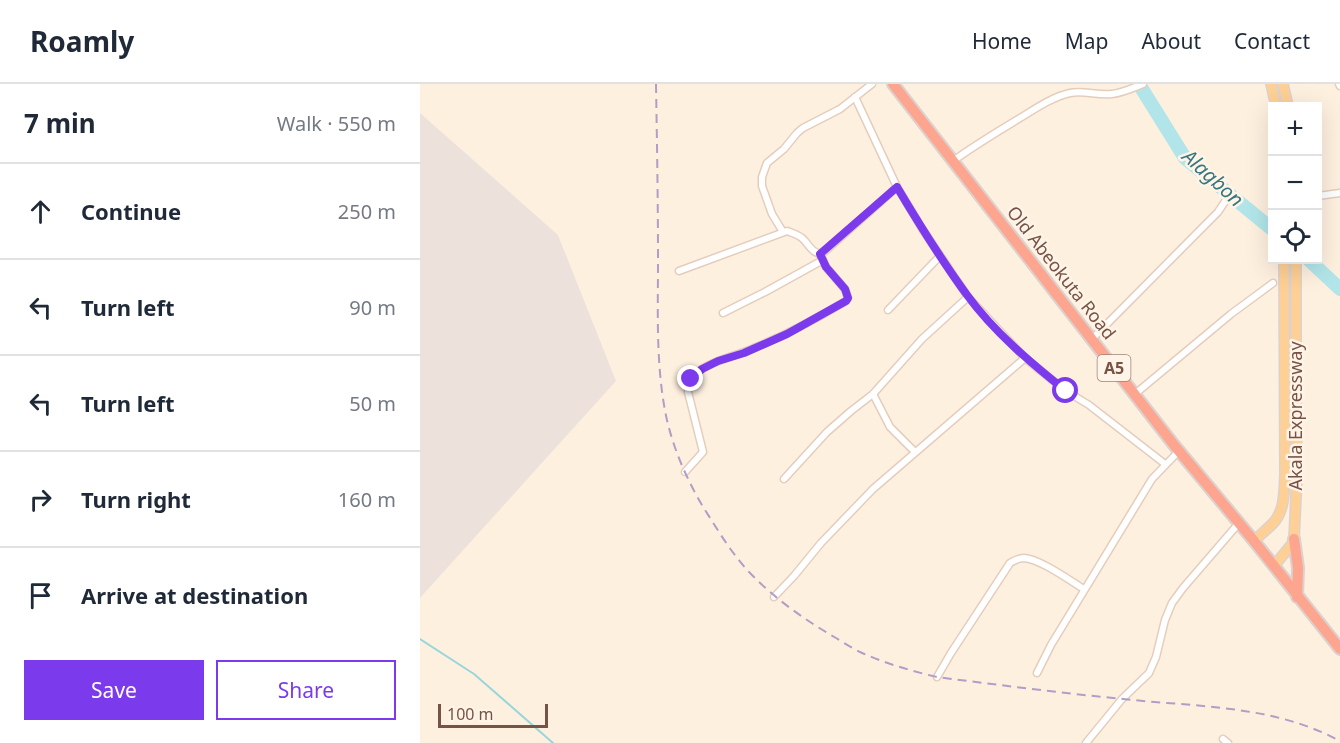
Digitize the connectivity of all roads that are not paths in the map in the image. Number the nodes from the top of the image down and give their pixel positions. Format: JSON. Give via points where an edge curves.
{"nodes":[{"id":1,"x":872,"y":84,"type":"edge"},
{"id":2,"x":893,"y":84,"type":"edge"},
{"id":3,"x":1143,"y":84,"type":"edge"},
{"id":4,"x":1271,"y":84,"type":"edge"},
{"id":5,"x":1283,"y":84,"type":"edge"},
{"id":6,"x":855,"y":97,"type":"junction"},
{"id":7,"x":1275,"y":102,"type":"edge"},
{"id":8,"x":1287,"y":102,"type":"edge"},
{"id":9,"x":953,"y":161,"type":"junction"},
{"id":10,"x":897,"y":187,"type":"junction"},
{"id":11,"x":1340,"y":193,"type":"edge"},
{"id":12,"x":1322,"y":195,"type":"edge"},
{"id":13,"x":1228,"y":197,"type":"dead end"},
{"id":14,"x":783,"y":232,"type":"junction"},
{"id":15,"x":940,"y":256,"type":"junction"},
{"id":16,"x":821,"y":257,"type":"junction"},
{"id":17,"x":1284,"y":264,"type":"edge"},
{"id":18,"x":1296,"y":264,"type":"edge"},
{"id":19,"x":679,"y":272,"type":"dead end"},
{"id":20,"x":1273,"y":283,"type":"dead end"},
{"id":21,"x":968,"y":297,"type":"junction"},
{"id":22,"x":888,"y":310,"type":"dead end"},
{"id":23,"x":723,"y":313,"type":"dead end"},
{"id":24,"x":1092,"y":339,"type":"junction"},
{"id":25,"x":1025,"y":358,"type":"junction"},
{"id":26,"x":873,"y":394,"type":"junction"},
{"id":27,"x":1135,"y":394,"type":"junction"},
{"id":28,"x":915,"y":452,"type":"junction"},
{"id":29,"x":1179,"y":452,"type":"junction"},
{"id":30,"x":1165,"y":464,"type":"junction"},
{"id":31,"x":685,"y":472,"type":"dead end"},
{"id":32,"x":784,"y":478,"type":"dead end"},
{"id":33,"x":1239,"y":523,"type":"junction"},
{"id":34,"x":1294,"y":539,"type":"junction"},
{"id":35,"x":1254,"y":541,"type":"junction"},
{"id":36,"x":1274,"y":566,"type":"junction"},
{"id":37,"x":1084,"y":589,"type":"junction"},
{"id":38,"x":774,"y":597,"type":"dead end"},
{"id":39,"x":1297,"y":597,"type":"junction"},
{"id":40,"x":1340,"y":649,"type":"edge"},
{"id":41,"x":1037,"y":674,"type":"dead end"},
{"id":42,"x":937,"y":677,"type":"dead end"},
{"id":43,"x":1086,"y":743,"type":"edge"}],
"edges":[{"from":1,"to":6,"type":"street"},
{"from":2,"to":9,"type":"highway","name":"Old Abeokuta Road","number":"A5"},
{"from":3,"to":9,"type":"street","via":[[1113,94],[1071,93],[1057,98]]},
{"from":4,"to":7,"type":"main road"},
{"from":5,"to":8,"type":"main road"},
{"from":6,"to":10,"type":"street"},
{"from":6,"to":14,"type":"street","via":[[803,128],[767,163],[762,186]]},
{"from":9,"to":24,"type":"highway","name":"Old Abeokuta Road","number":"A5"},
{"from":10,"to":15,"type":"street"},
{"from":10,"to":16,"type":"street"},
{"from":11,"to":12,"type":"street"},
{"from":13,"to":24,"type":"street","via":[[1218,212]]},
{"from":14,"to":16,"type":"street","via":[[797,234]]},
{"from":14,"to":19,"type":"street"},
{"from":15,"to":21,"type":"street"},
{"from":15,"to":22,"type":"street"},
{"from":16,"to":23,"type":"street"},
{"from":16,"to":31,"type":"street","via":[[848,298],[787,334],[718,361],[691,379],[688,392],[703,452]]},
{"from":17,"to":35,"type":"main road","name":"Akala Expressway","via":[[1284,495],[1276,519]]},
{"from":18,"to":34,"type":"main road","name":"Akala Expressway"},
{"from":20,"to":27,"type":"street"},
{"from":21,"to":25,"type":"street"},
{"from":21,"to":26,"type":"street","via":[[922,339]]},
{"from":24,"to":27,"type":"highway","name":"Old Abeokuta Road","number":"A5"},
{"from":25,"to":28,"type":"street"},
{"from":25,"to":30,"type":"street"},
{"from":26,"to":28,"type":"street","via":[[890,427]]},
{"from":26,"to":32,"type":"street","via":[[827,432]]},
{"from":27,"to":29,"type":"highway","name":"Old Abeokuta Road","number":"A5"},
{"from":28,"to":38,"type":"street","via":[[873,489]]},
{"from":29,"to":30,"type":"street"},
{"from":29,"to":33,"type":"highway","name":"Old Abeokuta Road","number":"A5"},
{"from":30,"to":37,"type":"street"},
{"from":33,"to":35,"type":"highway","name":"Old Abeokuta Road","number":"A5"},
{"from":33,"to":43,"type":"street","via":[[1172,603],[1149,673]]},
{"from":34,"to":36,"type":"main road"},
{"from":34,"to":39,"type":"highway"},
{"from":35,"to":36,"type":"highway","name":"Old Abeokuta Road","number":"A5"},
{"from":36,"to":39,"type":"highway","name":"Old Abeokuta Road","number":"A5"},
{"from":37,"to":41,"type":"street"},
{"from":37,"to":42,"type":"street","via":[[1040,563],[1015,559]]},
{"from":39,"to":40,"type":"highway","name":"Old Abeokuta Road","number":"A5"}]}
